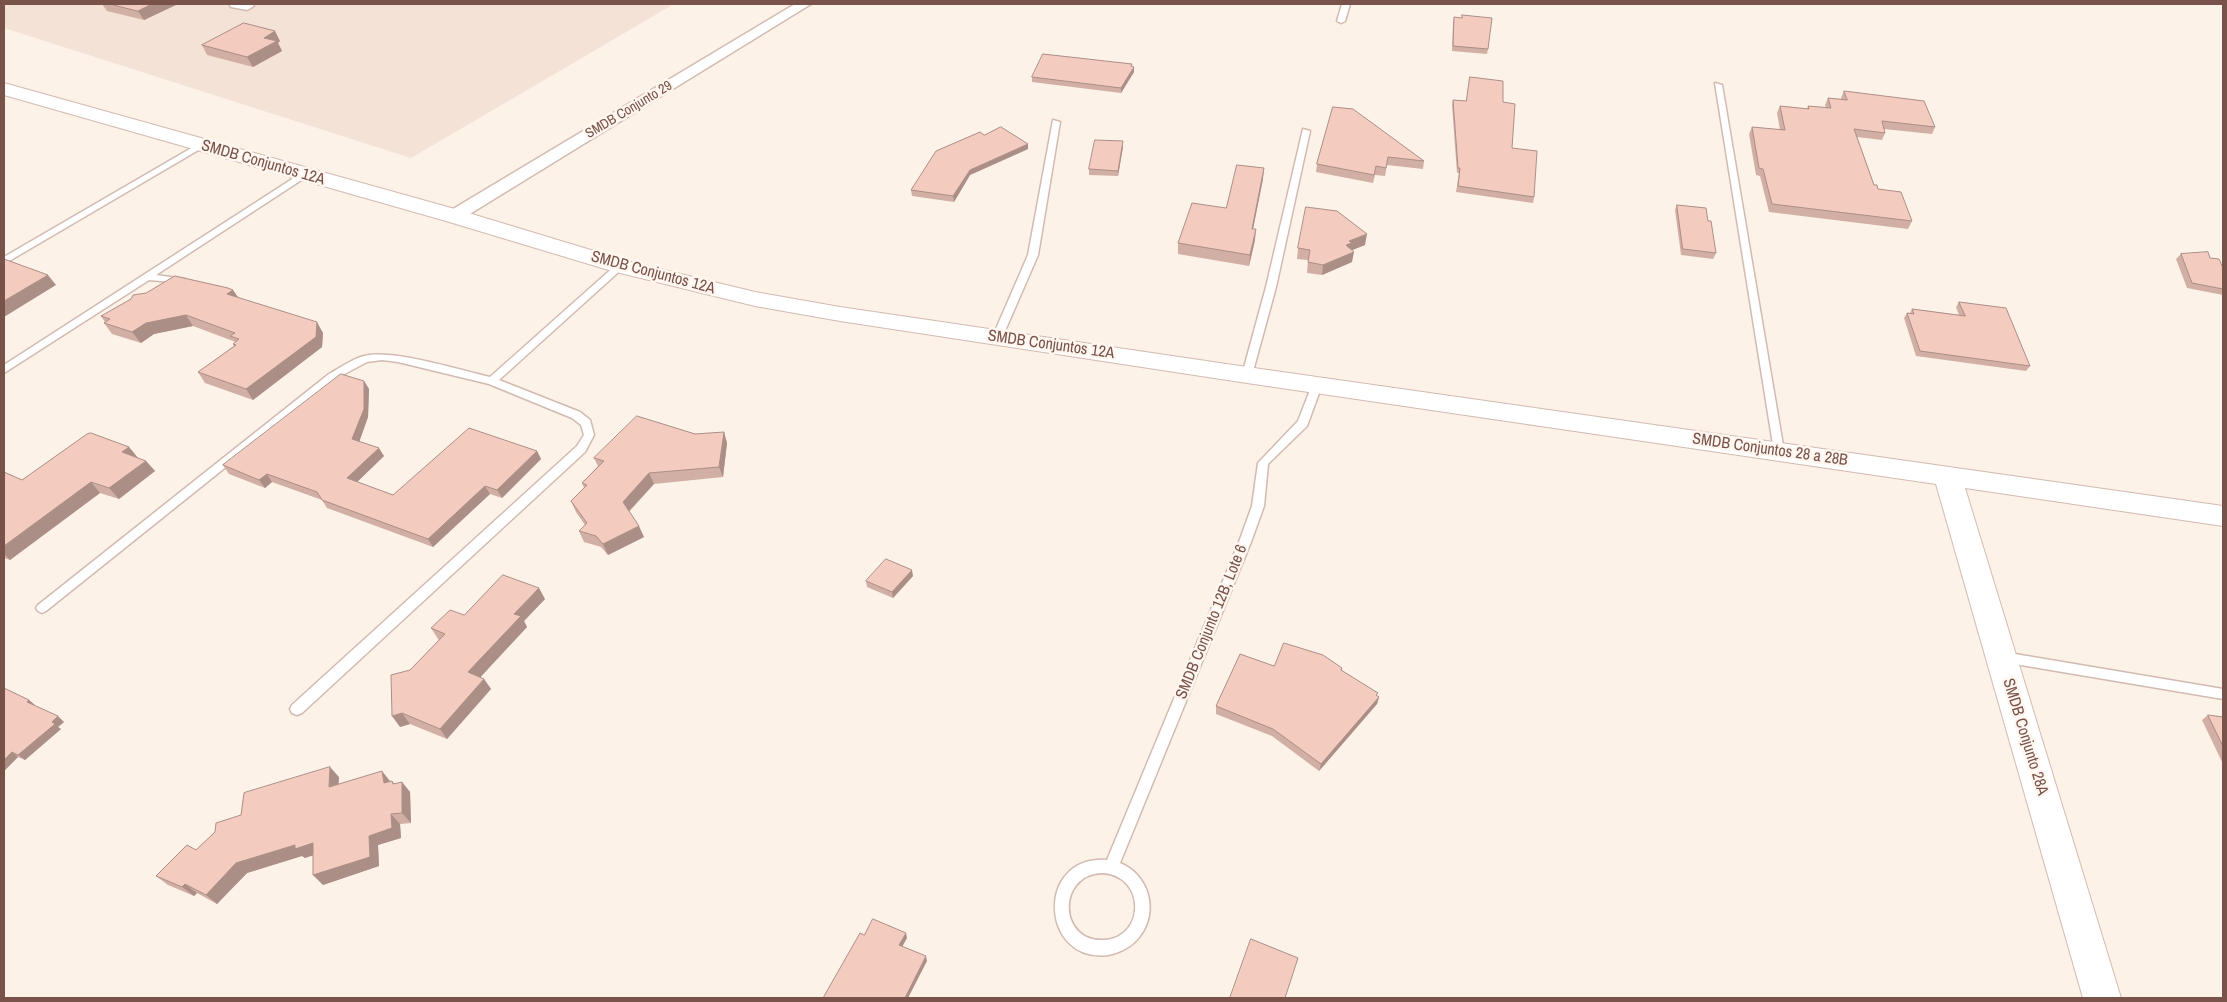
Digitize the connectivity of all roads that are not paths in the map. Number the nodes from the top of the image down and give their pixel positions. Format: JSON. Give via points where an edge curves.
{"nodes":[{"id":1,"x":804,"y":4,"type":"edge"},
{"id":2,"x":1346,"y":4,"type":"edge"},
{"id":3,"x":1341,"y":21,"type":"dead end"},
{"id":4,"x":1718,"y":85,"type":"dead end"},
{"id":5,"x":7,"y":93,"type":"edge"},
{"id":6,"x":1056,"y":122,"type":"dead end"},
{"id":7,"x":1306,"y":131,"type":"dead end"},
{"id":8,"x":203,"y":146,"type":"junction"},
{"id":9,"x":303,"y":175,"type":"junction"},
{"id":10,"x":454,"y":216,"type":"junction"},
{"id":11,"x":4,"y":261,"type":"edge"},
{"id":12,"x":620,"y":266,"type":"junction"},
{"id":13,"x":149,"y":276,"type":"junction"},
{"id":14,"x":196,"y":284,"type":"edge"},
{"id":15,"x":997,"y":338,"type":"junction"},
{"id":16,"x":4,"y":370,"type":"edge"},
{"id":17,"x":1247,"y":375,"type":"junction"},
{"id":18,"x":492,"y":381,"type":"junction"},
{"id":19,"x":1317,"y":385,"type":"junction"},
{"id":20,"x":1779,"y":451,"type":"junction"},
{"id":21,"x":1947,"y":475,"type":"junction"},
{"id":22,"x":2223,"y":516,"type":"edge"},
{"id":23,"x":42,"y":608,"type":"dead end"},
{"id":24,"x":2001,"y":657,"type":"junction"},
{"id":25,"x":2223,"y":694,"type":"edge"},
{"id":26,"x":297,"y":709,"type":"dead end"},
{"id":27,"x":1111,"y":867,"type":"junction"},
{"id":28,"x":2102,"y":998,"type":"edge"}],
"edges":[{"from":1,"to":10,"type":"street","name":"SMDB Conjunto 29"},
{"from":2,"to":3,"type":"lane"},
{"from":4,"to":20,"type":"lane"},
{"from":5,"to":8,"type":"street","name":"SMDB Conjuntos 12A"},
{"from":6,"to":15,"type":"lane","via":[[1033,255]]},
{"from":7,"to":17,"type":"lane","via":[[1271,287]]},
{"from":8,"to":9,"type":"street","name":"SMDB Conjuntos 12A"},
{"from":8,"to":11,"type":"lane"},
{"from":9,"to":10,"type":"street","name":"SMDB Conjuntos 12A"},
{"from":9,"to":13,"type":"lane"},
{"from":10,"to":12,"type":"street","name":"SMDB Conjuntos 12A"},
{"from":12,"to":15,"type":"street","name":"SMDB Conjuntos 12A","via":[[755,299]]},
{"from":12,"to":18,"type":"lane"},
{"from":13,"to":14,"type":"lane"},
{"from":13,"to":16,"type":"lane"},
{"from":15,"to":17,"type":"street","name":"SMDB Conjuntos 12A"},
{"from":17,"to":19,"type":"street","name":"SMDB Conjuntos 12A"},
{"from":18,"to":23,"type":"lane","via":[[382,357],[365,359],[349,366],[332,376]]},
{"from":18,"to":26,"type":"lane","via":[[576,415],[586,423],[589,435],[581,449]]},
{"from":19,"to":20,"type":"street","name":"SMDB Conjuntos 28 a 28B"},
{"from":19,"to":27,"type":"lane","name":"SMDB Conjunto 12B, Lote 6","via":[[1303,423],[1264,463],[1258,506],[1245,542]]},
{"from":20,"to":21,"type":"street","name":"SMDB Conjuntos 28 a 28B"},
{"from":21,"to":22,"type":"street","name":"SMDB Conjuntos 28 a 28B"},
{"from":21,"to":24,"type":"street","name":"SMDB Conjunto 28A"},
{"from":24,"to":25,"type":"lane"},
{"from":24,"to":28,"type":"street","name":"SMDB Conjunto 28A"},
{"from":27,"to":27,"type":"lane","via":[[1084,870],[1072,878],[1061,901],[1065,926],[1073,936],[1098,947],[1126,940],[1136,931],[1142,918],[1142,892],[1134,880]]}]}
